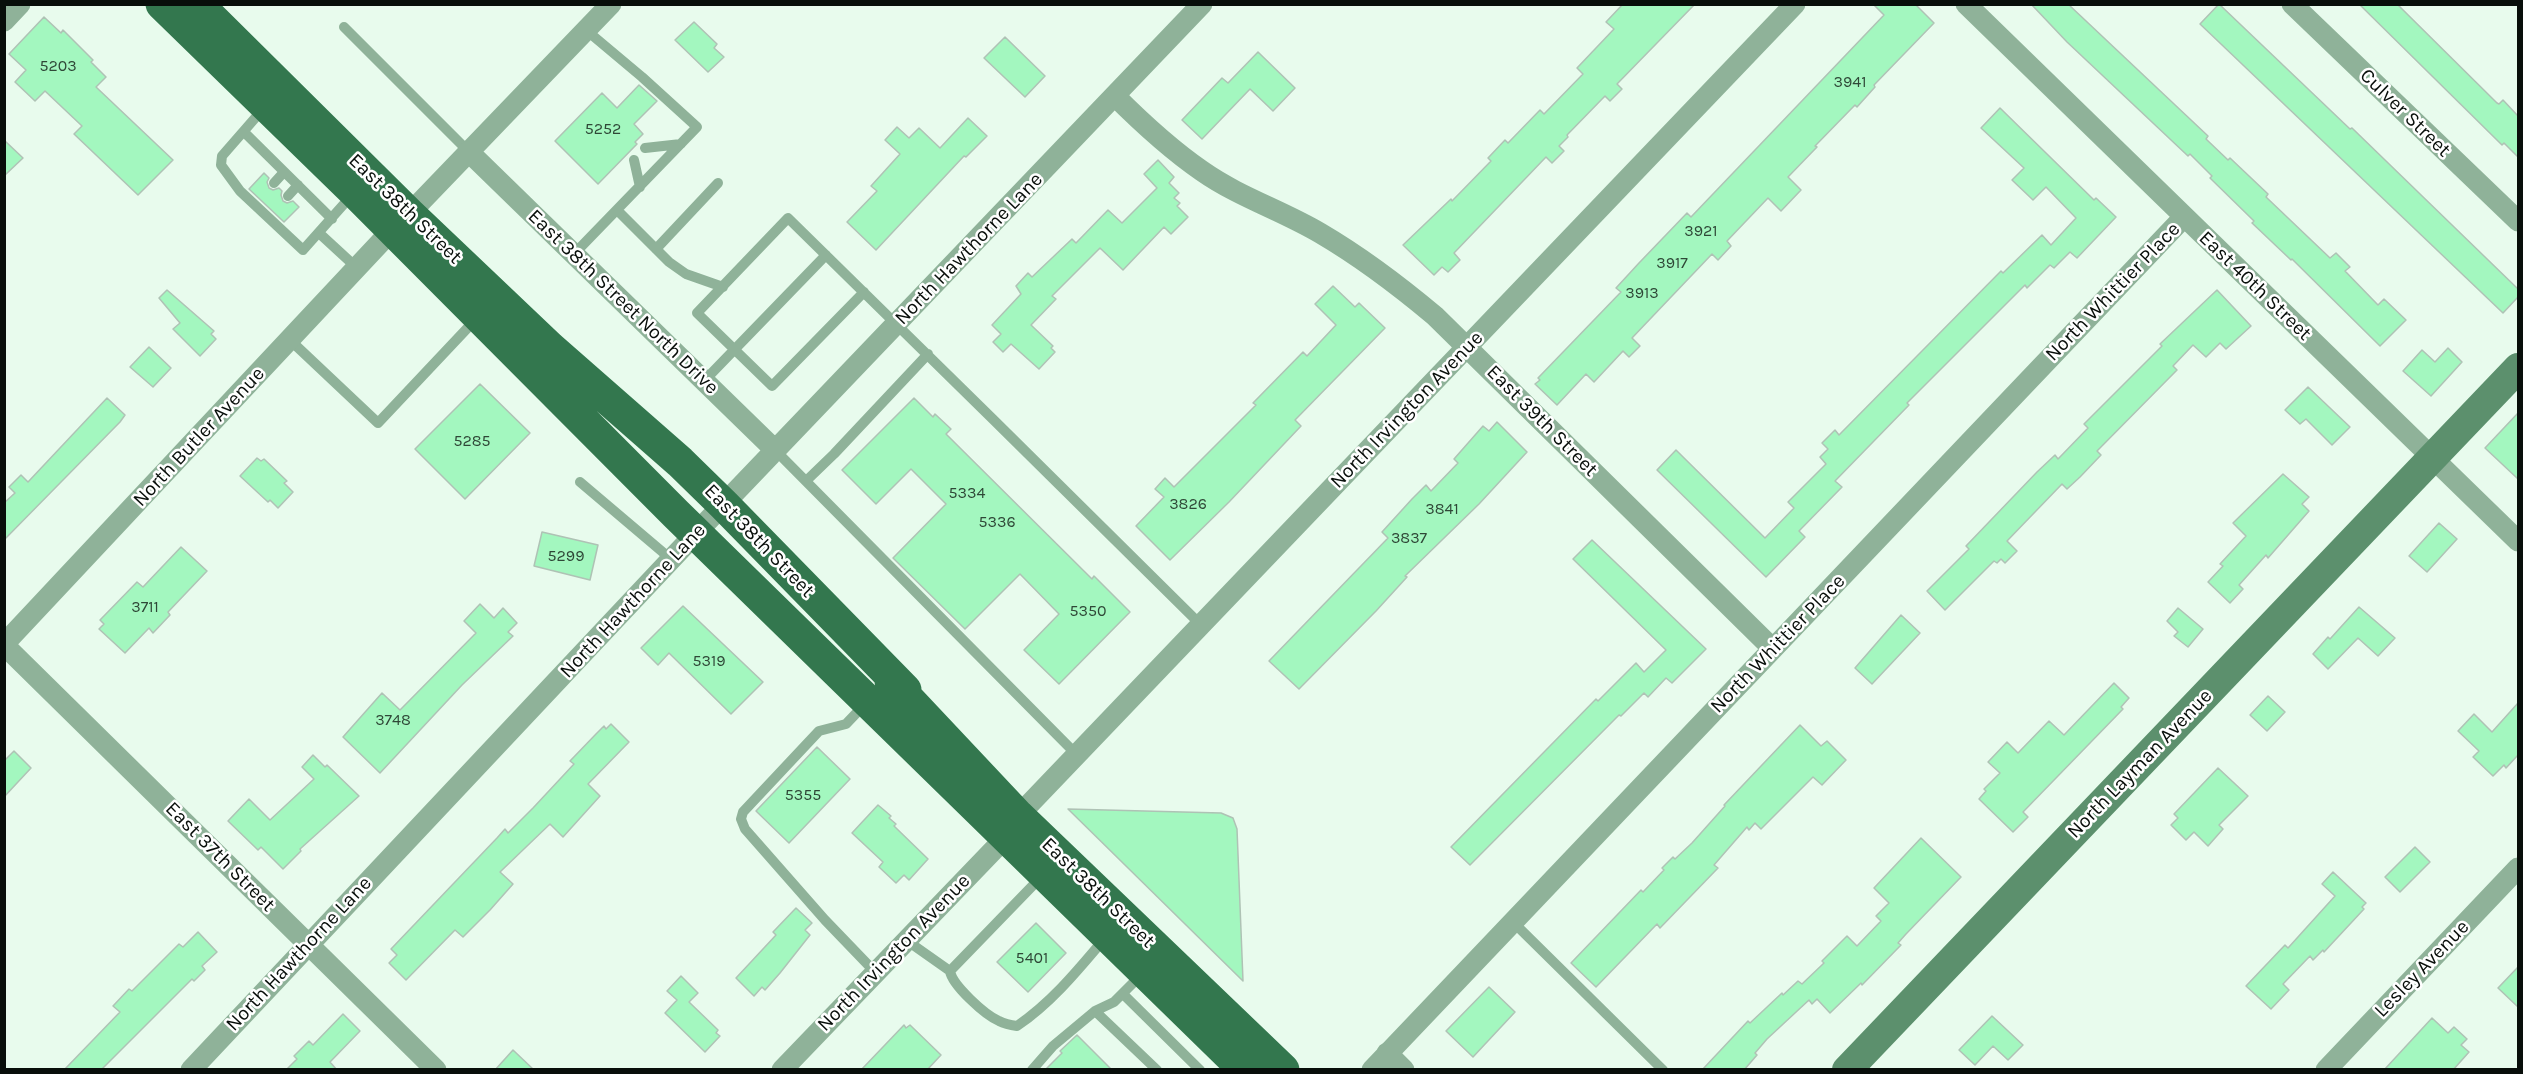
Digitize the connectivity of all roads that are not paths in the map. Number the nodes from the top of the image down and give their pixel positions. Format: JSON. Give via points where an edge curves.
{"nodes":[{"id":1,"x":20,"y":4,"type":"edge"},
{"id":2,"x":162,"y":4,"type":"edge"},
{"id":3,"x":197,"y":4,"type":"edge"},
{"id":4,"x":611,"y":4,"type":"edge"},
{"id":5,"x":1203,"y":4,"type":"edge"},
{"id":6,"x":1795,"y":4,"type":"edge"},
{"id":7,"x":1966,"y":4,"type":"edge"},
{"id":8,"x":2292,"y":4,"type":"edge"},
{"id":9,"x":4,"y":21,"type":"edge"},
{"id":10,"x":344,"y":27,"type":"dead end"},
{"id":11,"x":586,"y":30,"type":"junction"},
{"id":12,"x":1115,"y":96,"type":"junction"},
{"id":13,"x":265,"y":106,"type":"junction"},
{"id":14,"x":244,"y":132,"type":"junction"},
{"id":15,"x":681,"y":144,"type":"junction"},
{"id":16,"x":645,"y":148,"type":"dead end"},
{"id":17,"x":469,"y":152,"type":"junction"},
{"id":18,"x":634,"y":160,"type":"dead end"},
{"id":19,"x":284,"y":172,"type":"junction"},
{"id":20,"x":274,"y":183,"type":"dead end"},
{"id":21,"x":718,"y":183,"type":"dead end"},
{"id":22,"x":298,"y":185,"type":"junction"},
{"id":23,"x":639,"y":187,"type":"junction"},
{"id":24,"x":356,"y":192,"type":"junction"},
{"id":25,"x":288,"y":196,"type":"dead end"},
{"id":26,"x":617,"y":210,"type":"junction"},
{"id":27,"x":2184,"y":217,"type":"junction"},
{"id":28,"x":332,"y":219,"type":"junction"},
{"id":29,"x":401,"y":221,"type":"junction"},
{"id":30,"x":2518,"y":221,"type":"edge"},
{"id":31,"x":319,"y":233,"type":"junction"},
{"id":32,"x":656,"y":249,"type":"junction"},
{"id":33,"x":573,"y":255,"type":"junction"},
{"id":34,"x":826,"y":255,"type":"junction"},
{"id":35,"x":357,"y":268,"type":"junction"},
{"id":36,"x":723,"y":286,"type":"junction"},
{"id":37,"x":864,"y":292,"type":"junction"},
{"id":38,"x":478,"y":316,"type":"junction"},
{"id":39,"x":897,"y":324,"type":"junction"},
{"id":40,"x":290,"y":340,"type":"junction"},
{"id":41,"x":1467,"y":347,"type":"junction"},
{"id":42,"x":735,"y":350,"type":"junction"},
{"id":43,"x":927,"y":354,"type":"junction"},
{"id":44,"x":2518,"y":368,"type":"edge"},
{"id":45,"x":704,"y":381,"type":"junction"},
{"id":46,"x":776,"y":451,"type":"junction"},
{"id":47,"x":2432,"y":458,"type":"junction"},
{"id":48,"x":806,"y":481,"type":"junction"},
{"id":49,"x":580,"y":482,"type":"dead end"},
{"id":50,"x":724,"y":504,"type":"junction"},
{"id":51,"x":696,"y":533,"type":"junction"},
{"id":52,"x":2518,"y":541,"type":"edge"},
{"id":53,"x":672,"y":560,"type":"junction"},
{"id":54,"x":1201,"y":625,"type":"junction"},
{"id":55,"x":4,"y":644,"type":"edge"},
{"id":56,"x":1773,"y":649,"type":"junction"},
{"id":57,"x":868,"y":700,"type":"junction"},
{"id":58,"x":1077,"y":755,"type":"junction"},
{"id":59,"x":1012,"y":826,"type":"junction"},
{"id":60,"x":2518,"y":867,"type":"edge"},
{"id":61,"x":1044,"y":874,"type":"junction"},
{"id":62,"x":1513,"y":922,"type":"junction"},
{"id":63,"x":1108,"y":935,"type":"junction"},
{"id":64,"x":906,"y":940,"type":"junction"},
{"id":65,"x":308,"y":944,"type":"junction"},
{"id":66,"x":950,"y":971,"type":"junction"},
{"id":67,"x":875,"y":972,"type":"junction"},
{"id":68,"x":1133,"y":983,"type":"junction"},
{"id":69,"x":1095,"y":1011,"type":"junction"},
{"id":70,"x":1388,"y":1053,"type":"junction"},
{"id":71,"x":190,"y":1070,"type":"edge"},
{"id":72,"x":436,"y":1070,"type":"edge"},
{"id":73,"x":782,"y":1070,"type":"edge"},
{"id":74,"x":1032,"y":1070,"type":"edge"},
{"id":75,"x":1157,"y":1070,"type":"edge"},
{"id":76,"x":1200,"y":1070,"type":"edge"},
{"id":77,"x":1245,"y":1070,"type":"edge"},
{"id":78,"x":1283,"y":1070,"type":"edge"},
{"id":79,"x":1372,"y":1070,"type":"edge"},
{"id":80,"x":1404,"y":1070,"type":"edge"},
{"id":81,"x":1663,"y":1070,"type":"edge"},
{"id":82,"x":1847,"y":1070,"type":"edge"},
{"id":83,"x":2326,"y":1070,"type":"edge"}],
"edges":[{"from":1,"to":9,"type":"street"},
{"from":2,"to":13,"type":"main road","name":"East 38th Street"},
{"from":3,"to":29,"type":"main road","name":"East 38th Street"},
{"from":4,"to":11,"type":"street","name":"North Butler Avenue"},
{"from":5,"to":12,"type":"street","name":"North Hawthorne Lane"},
{"from":6,"to":41,"type":"street","name":"North Irvington Avenue"},
{"from":7,"to":27,"type":"street","name":"East 40th Street"},
{"from":8,"to":30,"type":"street","name":"Culver Street"},
{"from":10,"to":17,"type":"lane"},
{"from":11,"to":15,"type":"lane","via":[[697,127]]},
{"from":11,"to":17,"type":"street","name":"North Butler Avenue"},
{"from":12,"to":39,"type":"street","name":"North Hawthorne Lane"},
{"from":12,"to":41,"type":"street","name":"East 39th Street","via":[[1202,171],[1358,256],[1401,287]]},
{"from":13,"to":14,"type":"lane"},
{"from":13,"to":24,"type":"main road","name":"East 38th Street"},
{"from":14,"to":19,"type":"lane"},
{"from":14,"to":31,"type":"lane","via":[[222,156],[221,165],[240,191],[303,249]]},
{"from":15,"to":16,"type":"lane"},
{"from":15,"to":23,"type":"lane"},
{"from":17,"to":29,"type":"street","name":"North Butler Avenue"},
{"from":17,"to":33,"type":"street","name":"East 38th Street North Drive"},
{"from":18,"to":23,"type":"lane"},
{"from":19,"to":20,"type":"lane"},
{"from":19,"to":22,"type":"lane"},
{"from":21,"to":32,"type":"lane"},
{"from":22,"to":25,"type":"lane"},
{"from":22,"to":28,"type":"lane"},
{"from":23,"to":26,"type":"lane"},
{"from":24,"to":28,"type":"lane"},
{"from":24,"to":29,"type":"main road","name":"East 38th Street"},
{"from":26,"to":32,"type":"lane"},
{"from":26,"to":33,"type":"lane"},
{"from":27,"to":47,"type":"street","name":"East 40th Street"},
{"from":27,"to":56,"type":"street","name":"North Whittier Place"},
{"from":28,"to":31,"type":"lane"},
{"from":29,"to":35,"type":"street","name":"North Butler Avenue"},
{"from":29,"to":38,"type":"main road","name":"East 38th Street"},
{"from":29,"to":50,"type":"main road","name":"East 38th Street"},
{"from":31,"to":35,"type":"lane"},
{"from":32,"to":36,"type":"lane","via":[[686,274]]},
{"from":33,"to":45,"type":"street","name":"East 38th Street North Drive"},
{"from":34,"to":36,"type":"lane","via":[[788,218]]},
{"from":34,"to":37,"type":"lane"},
{"from":34,"to":42,"type":"lane"},
{"from":35,"to":40,"type":"street","name":"North Butler Avenue"},
{"from":36,"to":42,"type":"lane","via":[[697,313]]},
{"from":37,"to":39,"type":"lane"},
{"from":37,"to":42,"type":"lane","via":[[772,386]]},
{"from":38,"to":40,"type":"lane","via":[[378,423]]},
{"from":38,"to":51,"type":"main road","name":"East 38th Street"},
{"from":39,"to":43,"type":"lane"},
{"from":39,"to":46,"type":"street","name":"North Hawthorne Lane"},
{"from":40,"to":55,"type":"street","name":"North Butler Avenue"},
{"from":41,"to":54,"type":"street","name":"North Irvington Avenue"},
{"from":41,"to":56,"type":"street","name":"East 39th Street"},
{"from":42,"to":45,"type":"lane"},
{"from":43,"to":48,"type":"lane"},
{"from":43,"to":54,"type":"lane"},
{"from":44,"to":47,"type":"street","name":"North Layman Avenue"},
{"from":45,"to":46,"type":"street","name":"East 38th Street North Drive"},
{"from":46,"to":48,"type":"lane"},
{"from":46,"to":50,"type":"street","name":"North Hawthorne Lane"},
{"from":47,"to":52,"type":"street","name":"East 40th Street"},
{"from":47,"to":82,"type":"street","name":"North Layman Avenue"},
{"from":48,"to":58,"type":"lane"},
{"from":49,"to":53,"type":"lane"},
{"from":50,"to":51,"type":"street","name":"North Hawthorne Lane"},
{"from":50,"to":59,"type":"main road","name":"East 38th Street","via":[[905,690],[891,681]]},
{"from":51,"to":53,"type":"street","name":"North Hawthorne Lane"},
{"from":51,"to":57,"type":"main road","name":"East 38th Street"},
{"from":53,"to":65,"type":"street","name":"North Hawthorne Lane"},
{"from":54,"to":58,"type":"street","name":"North Irvington Avenue"},
{"from":55,"to":65,"type":"street","name":"East 37th Street"},
{"from":56,"to":62,"type":"street","name":"North Whittier Place"},
{"from":57,"to":59,"type":"main road","name":"East 38th Street"},
{"from":57,"to":67,"type":"lane","via":[[846,724],[819,731],[743,812],[741,819],[745,829],[817,912]]},
{"from":58,"to":59,"type":"street","name":"North Irvington Avenue"},
{"from":59,"to":61,"type":"main road","name":"East 38th Street"},
{"from":59,"to":64,"type":"street","name":"North Irvington Avenue"},
{"from":59,"to":78,"type":"main road","name":"East 38th Street"},
{"from":60,"to":83,"type":"street","name":"Lesley Avenue"},
{"from":61,"to":63,"type":"main road","name":"East 38th Street"},
{"from":61,"to":66,"type":"lane"},
{"from":62,"to":70,"type":"street","name":"North Whittier Place"},
{"from":62,"to":81,"type":"lane"},
{"from":63,"to":66,"type":"lane","via":[[1038,1012],[1017,1026],[996,1020],[957,986]]},
{"from":63,"to":68,"type":"main road","name":"East 38th Street"},
{"from":64,"to":66,"type":"lane"},
{"from":64,"to":67,"type":"street","name":"North Irvington Avenue"},
{"from":65,"to":71,"type":"street","name":"North Hawthorne Lane"},
{"from":65,"to":72,"type":"street","name":"East 37th Street"},
{"from":67,"to":73,"type":"street","name":"North Irvington Avenue"},
{"from":68,"to":69,"type":"lane","via":[[1114,1002]]},
{"from":68,"to":76,"type":"lane"},
{"from":68,"to":77,"type":"main road","name":"East 38th Street"},
{"from":69,"to":74,"type":"lane"},
{"from":69,"to":75,"type":"lane"},
{"from":70,"to":79,"type":"street","name":"North Whittier Place"},
{"from":70,"to":80,"type":"street"}]}
